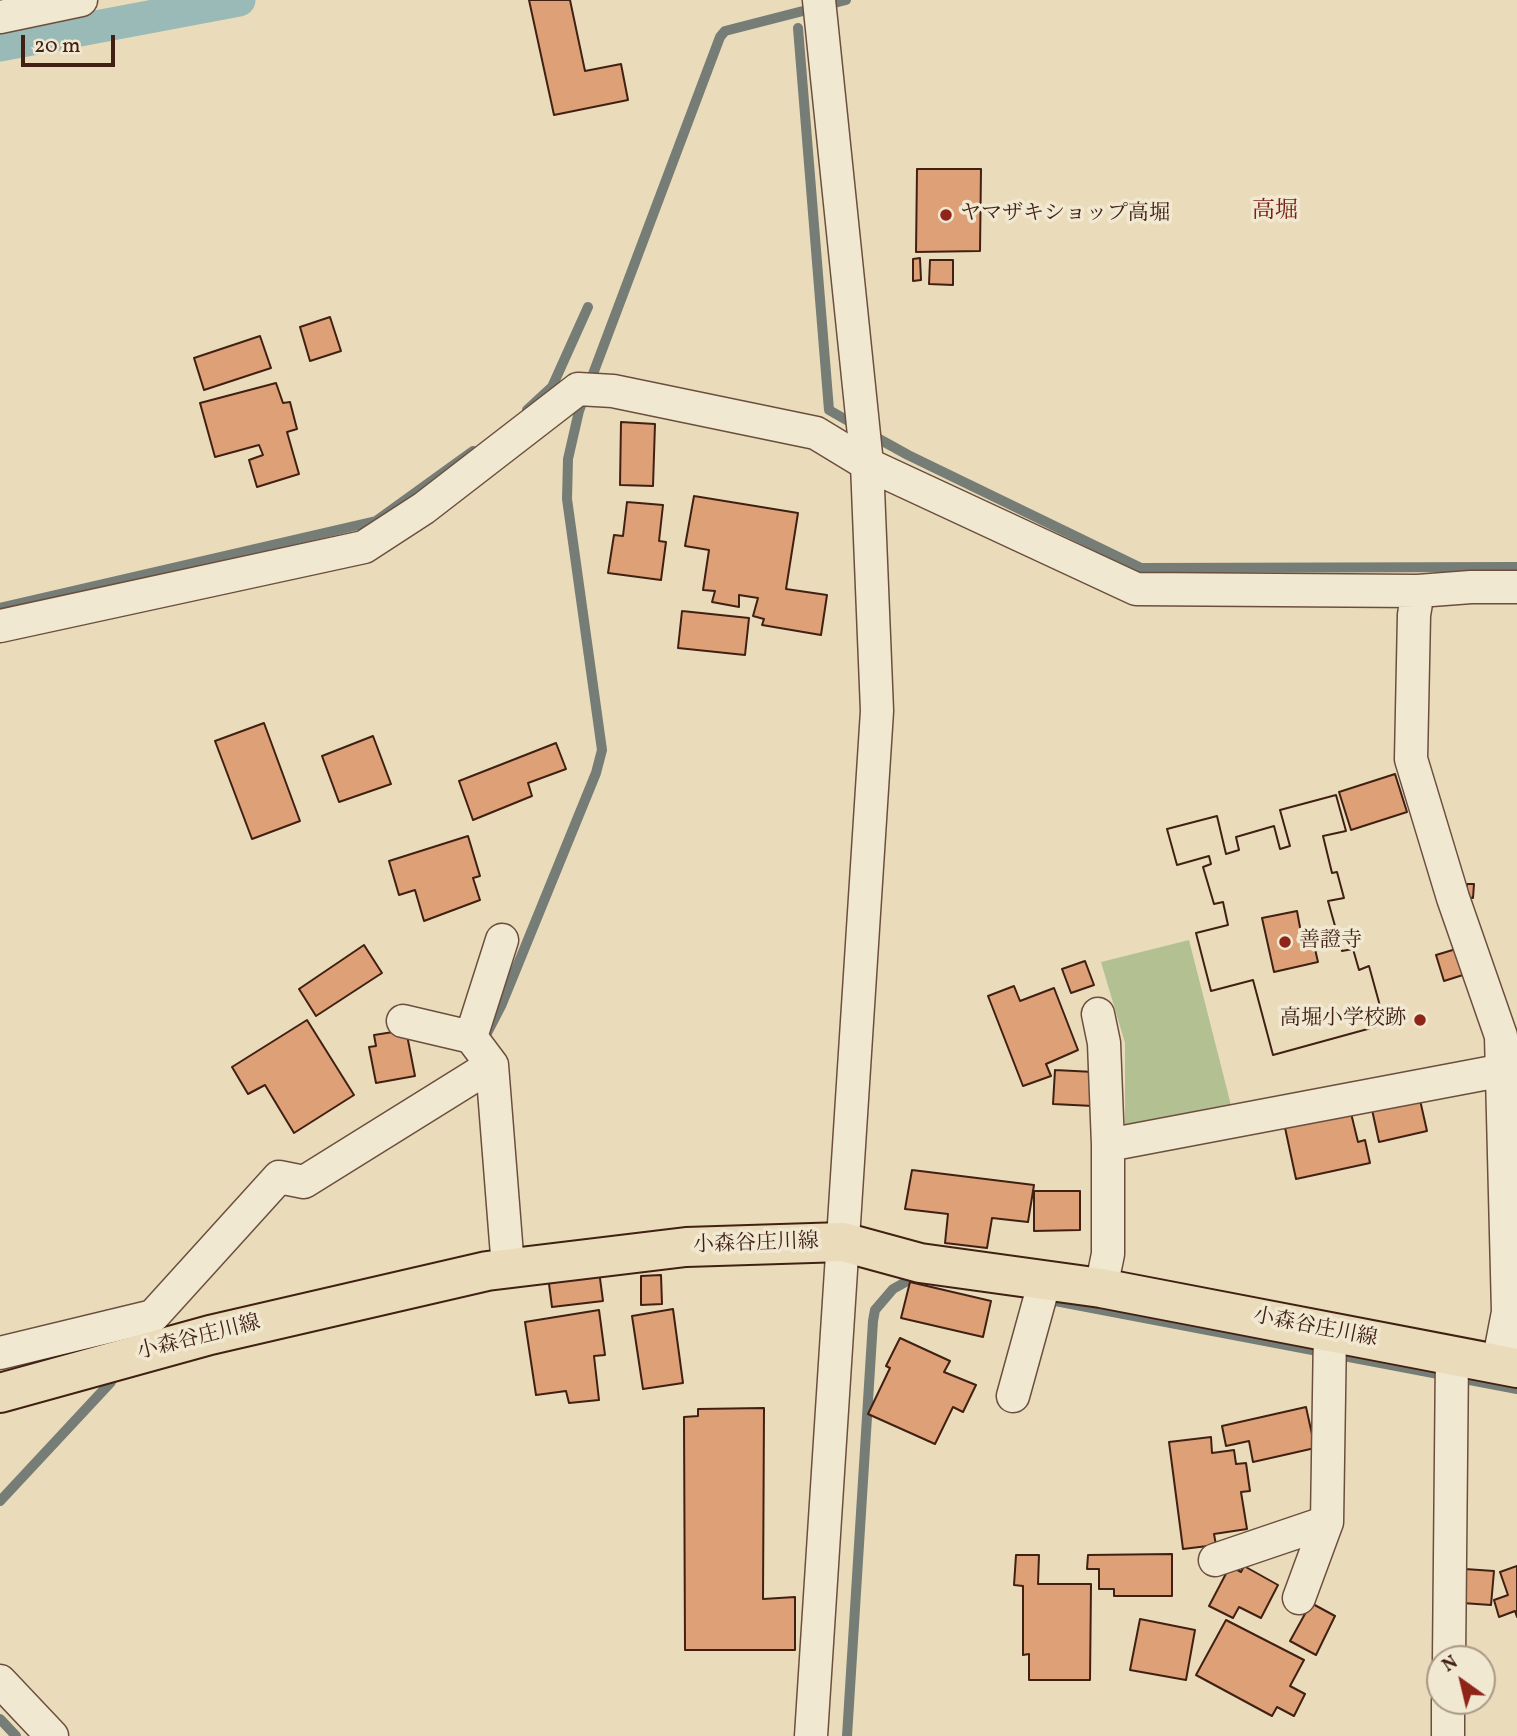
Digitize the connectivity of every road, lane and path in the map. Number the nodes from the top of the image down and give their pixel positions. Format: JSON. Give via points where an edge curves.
{"nodes":[{"id":1,"x":81,"y":0,"type":"edge"},
{"id":2,"x":819,"y":0,"type":"edge"},
{"id":3,"x":0,"y":16,"type":"edge"},
{"id":4,"x":867,"y":464,"type":"junction"},
{"id":5,"x":1517,"y":587,"type":"edge"},
{"id":6,"x":1418,"y":591,"type":"junction"},
{"id":7,"x":0,"y":626,"type":"edge"},
{"id":8,"x":502,"y":940,"type":"dead end"},
{"id":9,"x":1098,"y":1014,"type":"dead end"},
{"id":10,"x":403,"y":1021,"type":"dead end"},
{"id":11,"x":471,"y":1037,"type":"junction"},
{"id":12,"x":492,"y":1065,"type":"junction"},
{"id":13,"x":1504,"y":1070,"type":"junction"},
{"id":14,"x":1108,"y":1145,"type":"junction"},
{"id":15,"x":843,"y":1242,"type":"junction"},
{"id":16,"x":508,"y":1268,"type":"junction"},
{"id":17,"x":1045,"y":1280,"type":"junction"},
{"id":18,"x":1101,"y":1288,"type":"junction"},
{"id":19,"x":1330,"y":1332,"type":"junction"},
{"id":20,"x":0,"y":1353,"type":"edge"},
{"id":21,"x":1452,"y":1355,"type":"junction"},
{"id":22,"x":1508,"y":1366,"type":"edge"},
{"id":23,"x":0,"y":1393,"type":"edge"},
{"id":24,"x":1013,"y":1396,"type":"dead end"},
{"id":25,"x":1327,"y":1522,"type":"junction"},
{"id":26,"x":1216,"y":1560,"type":"dead end"},
{"id":27,"x":1299,"y":1598,"type":"dead end"},
{"id":28,"x":1449,"y":1645,"type":"edge"},
{"id":29,"x":0,"y":1681,"type":"edge"},
{"id":30,"x":1448,"y":1715,"type":"edge"},
{"id":31,"x":52,"y":1736,"type":"edge"},
{"id":32,"x":811,"y":1736,"type":"edge"},
{"id":33,"x":1448,"y":1736,"type":"edge"}],
"edges":[{"from":1,"to":3,"type":"street"},
{"from":2,"to":4,"type":"street"},
{"from":4,"to":6,"type":"street","via":[[1136,589]]},
{"from":4,"to":7,"type":"street","via":[[816,433],[613,391],[578,389],[373,544]]},
{"from":4,"to":15,"type":"street","via":[[877,711]]},
{"from":5,"to":6,"type":"street"},
{"from":6,"to":13,"type":"street","via":[[1411,759],[1501,1036]]},
{"from":8,"to":11,"type":"street"},
{"from":9,"to":14,"type":"street","via":[[1104,1043]]},
{"from":10,"to":11,"type":"street"},
{"from":11,"to":12,"type":"street"},
{"from":12,"to":16,"type":"street"},
{"from":12,"to":20,"type":"street","via":[[291,1180],[153,1316]]},
{"from":13,"to":14,"type":"street"},
{"from":13,"to":22,"type":"street"},
{"from":14,"to":18,"type":"street","via":[[1108,1255]]},
{"from":15,"to":16,"type":"main road","name":"小森谷庄川線","via":[[686,1247]]},
{"from":15,"to":17,"type":"main road","name":"小森谷庄川線","via":[[920,1264]]},
{"from":15,"to":32,"type":"street"},
{"from":16,"to":23,"type":"main road","name":"小森谷庄川線","via":[[210,1335]]},
{"from":17,"to":18,"type":"main road","name":"小森谷庄川線"},
{"from":17,"to":24,"type":"street"},
{"from":18,"to":19,"type":"main road","name":"小森谷庄川線"},
{"from":19,"to":21,"type":"main road","name":"小森谷庄川線"},
{"from":19,"to":25,"type":"street"},
{"from":21,"to":22,"type":"main road","name":"小森谷庄川線"},
{"from":21,"to":28,"type":"street"},
{"from":25,"to":26,"type":"street"},
{"from":25,"to":27,"type":"street"},
{"from":29,"to":31,"type":"street"},
{"from":30,"to":33,"type":"street"}]}
